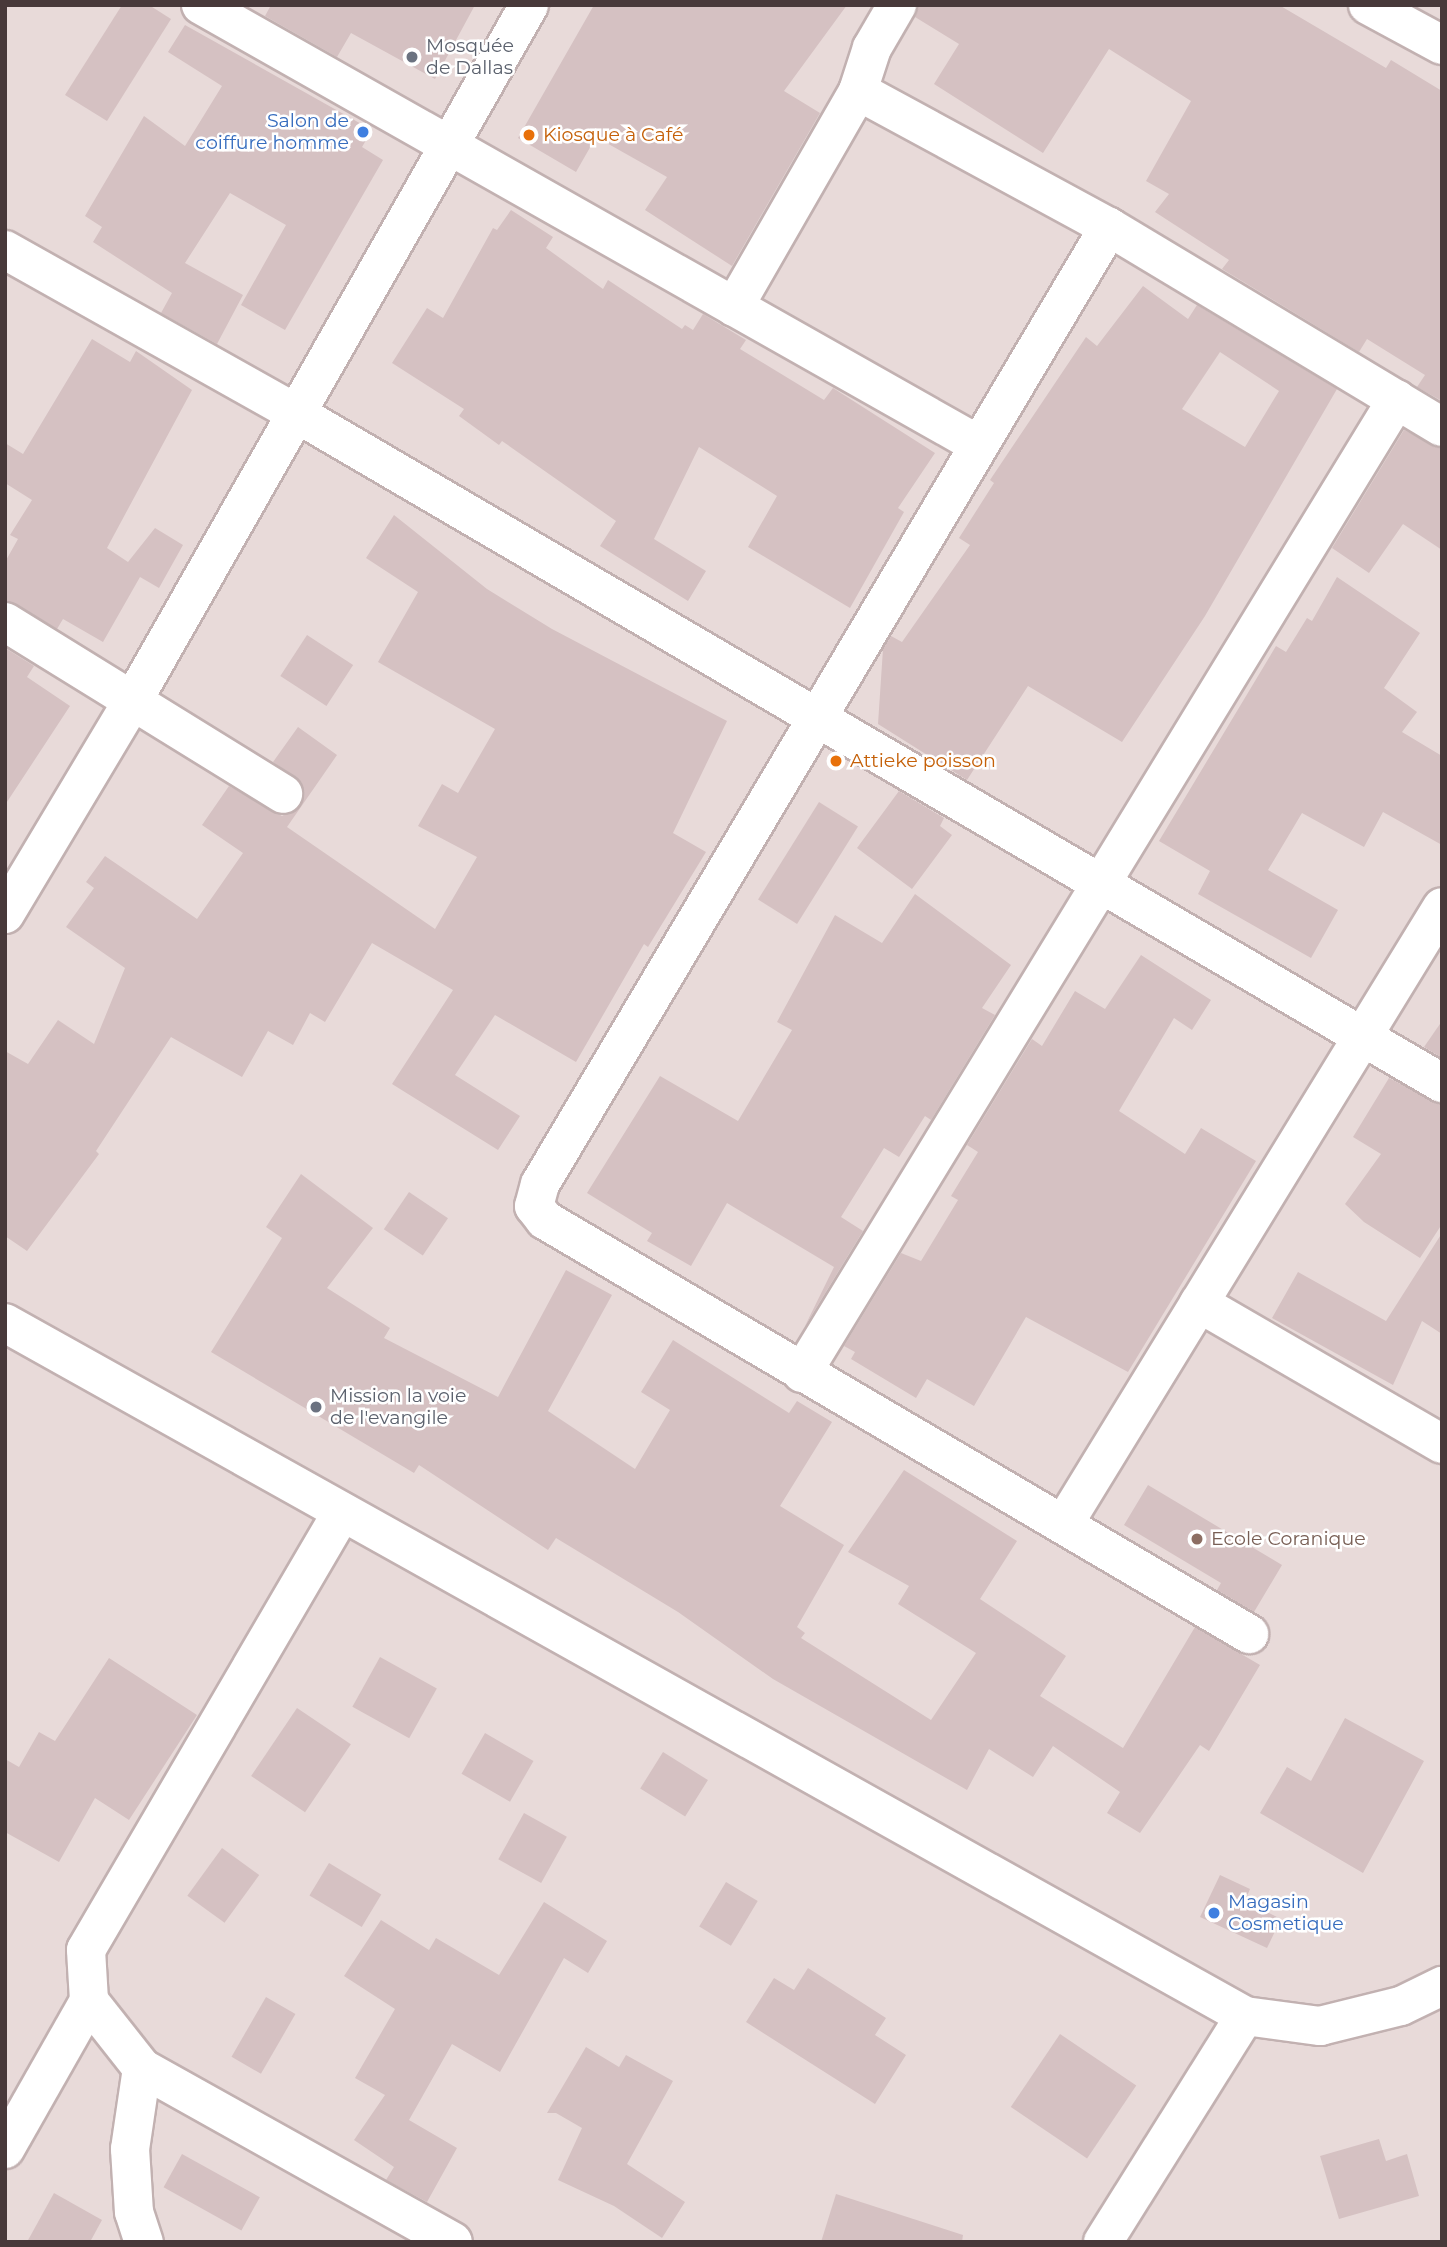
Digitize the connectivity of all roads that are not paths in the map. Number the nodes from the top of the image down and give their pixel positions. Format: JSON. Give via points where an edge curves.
{"nodes":[{"id":1,"x":201,"y":5,"type":"edge"},
{"id":2,"x":529,"y":5,"type":"edge"},
{"id":3,"x":897,"y":5,"type":"edge"},
{"id":4,"x":1368,"y":5,"type":"edge"},
{"id":5,"x":1442,"y":45,"type":"edge"},
{"id":6,"x":858,"y":91,"type":"junction"},
{"id":7,"x":448,"y":145,"type":"junction"},
{"id":8,"x":1109,"y":226,"type":"junction"},
{"id":9,"x":5,"y":250,"type":"edge"},
{"id":10,"x":734,"y":307,"type":"junction"},
{"id":11,"x":1397,"y":399,"type":"junction"},
{"id":12,"x":294,"y":412,"type":"junction"},
{"id":13,"x":1442,"y":426,"type":"edge"},
{"id":14,"x":979,"y":445,"type":"junction"},
{"id":15,"x":5,"y":622,"type":"edge"},
{"id":16,"x":132,"y":702,"type":"junction"},
{"id":17,"x":815,"y":719,"type":"junction"},
{"id":18,"x":283,"y":794,"type":"dead end"},
{"id":19,"x":1098,"y":886,"type":"junction"},
{"id":20,"x":1442,"y":907,"type":"edge"},
{"id":21,"x":5,"y":914,"type":"edge"},
{"id":22,"x":1364,"y":1038,"type":"junction"},
{"id":23,"x":1442,"y":1083,"type":"edge"},
{"id":24,"x":1199,"y":1303,"type":"junction"},
{"id":25,"x":5,"y":1323,"type":"edge"},
{"id":26,"x":802,"y":1373,"type":"junction"},
{"id":27,"x":1442,"y":1444,"type":"edge"},
{"id":28,"x":342,"y":1512,"type":"junction"},
{"id":29,"x":1065,"y":1522,"type":"junction"},
{"id":30,"x":1249,"y":1634,"type":"dead end"},
{"id":31,"x":1442,"y":1986,"type":"edge"},
{"id":32,"x":89,"y":2001,"type":"junction"},
{"id":33,"x":1245,"y":2016,"type":"junction"},
{"id":34,"x":142,"y":2068,"type":"junction"},
{"id":35,"x":5,"y":2149,"type":"edge"},
{"id":36,"x":144,"y":2242,"type":"edge"},
{"id":37,"x":453,"y":2242,"type":"edge"},
{"id":38,"x":1103,"y":2242,"type":"edge"}],
"edges":[{"from":1,"to":7,"type":"street"},
{"from":2,"to":7,"type":"street"},
{"from":3,"to":6,"type":"street","via":[[872,48]]},
{"from":4,"to":5,"type":"street"},
{"from":6,"to":8,"type":"street"},
{"from":6,"to":10,"type":"street"},
{"from":7,"to":10,"type":"street"},
{"from":7,"to":12,"type":"street"},
{"from":8,"to":11,"type":"street"},
{"from":8,"to":14,"type":"street"},
{"from":9,"to":12,"type":"street"},
{"from":10,"to":14,"type":"street"},
{"from":11,"to":13,"type":"street"},
{"from":11,"to":19,"type":"street"},
{"from":12,"to":16,"type":"street"},
{"from":12,"to":17,"type":"street"},
{"from":14,"to":17,"type":"street"},
{"from":15,"to":16,"type":"street"},
{"from":16,"to":18,"type":"street"},
{"from":16,"to":21,"type":"street"},
{"from":17,"to":19,"type":"street"},
{"from":17,"to":26,"type":"street","via":[[540,1184],[534,1206],[545,1220]]},
{"from":19,"to":22,"type":"street"},
{"from":19,"to":26,"type":"street"},
{"from":20,"to":22,"type":"street"},
{"from":22,"to":23,"type":"street"},
{"from":22,"to":24,"type":"street"},
{"from":24,"to":27,"type":"street"},
{"from":24,"to":29,"type":"street"},
{"from":25,"to":28,"type":"street"},
{"from":26,"to":29,"type":"street"},
{"from":28,"to":32,"type":"street","via":[[86,1950]]},
{"from":28,"to":33,"type":"street"},
{"from":29,"to":30,"type":"street"},
{"from":31,"to":33,"type":"street","via":[[1401,2006],[1320,2026]]},
{"from":32,"to":34,"type":"street"},
{"from":32,"to":35,"type":"street"},
{"from":33,"to":38,"type":"street"},
{"from":34,"to":36,"type":"street","via":[[130,2149],[134,2212]]},
{"from":34,"to":37,"type":"street"}]}
